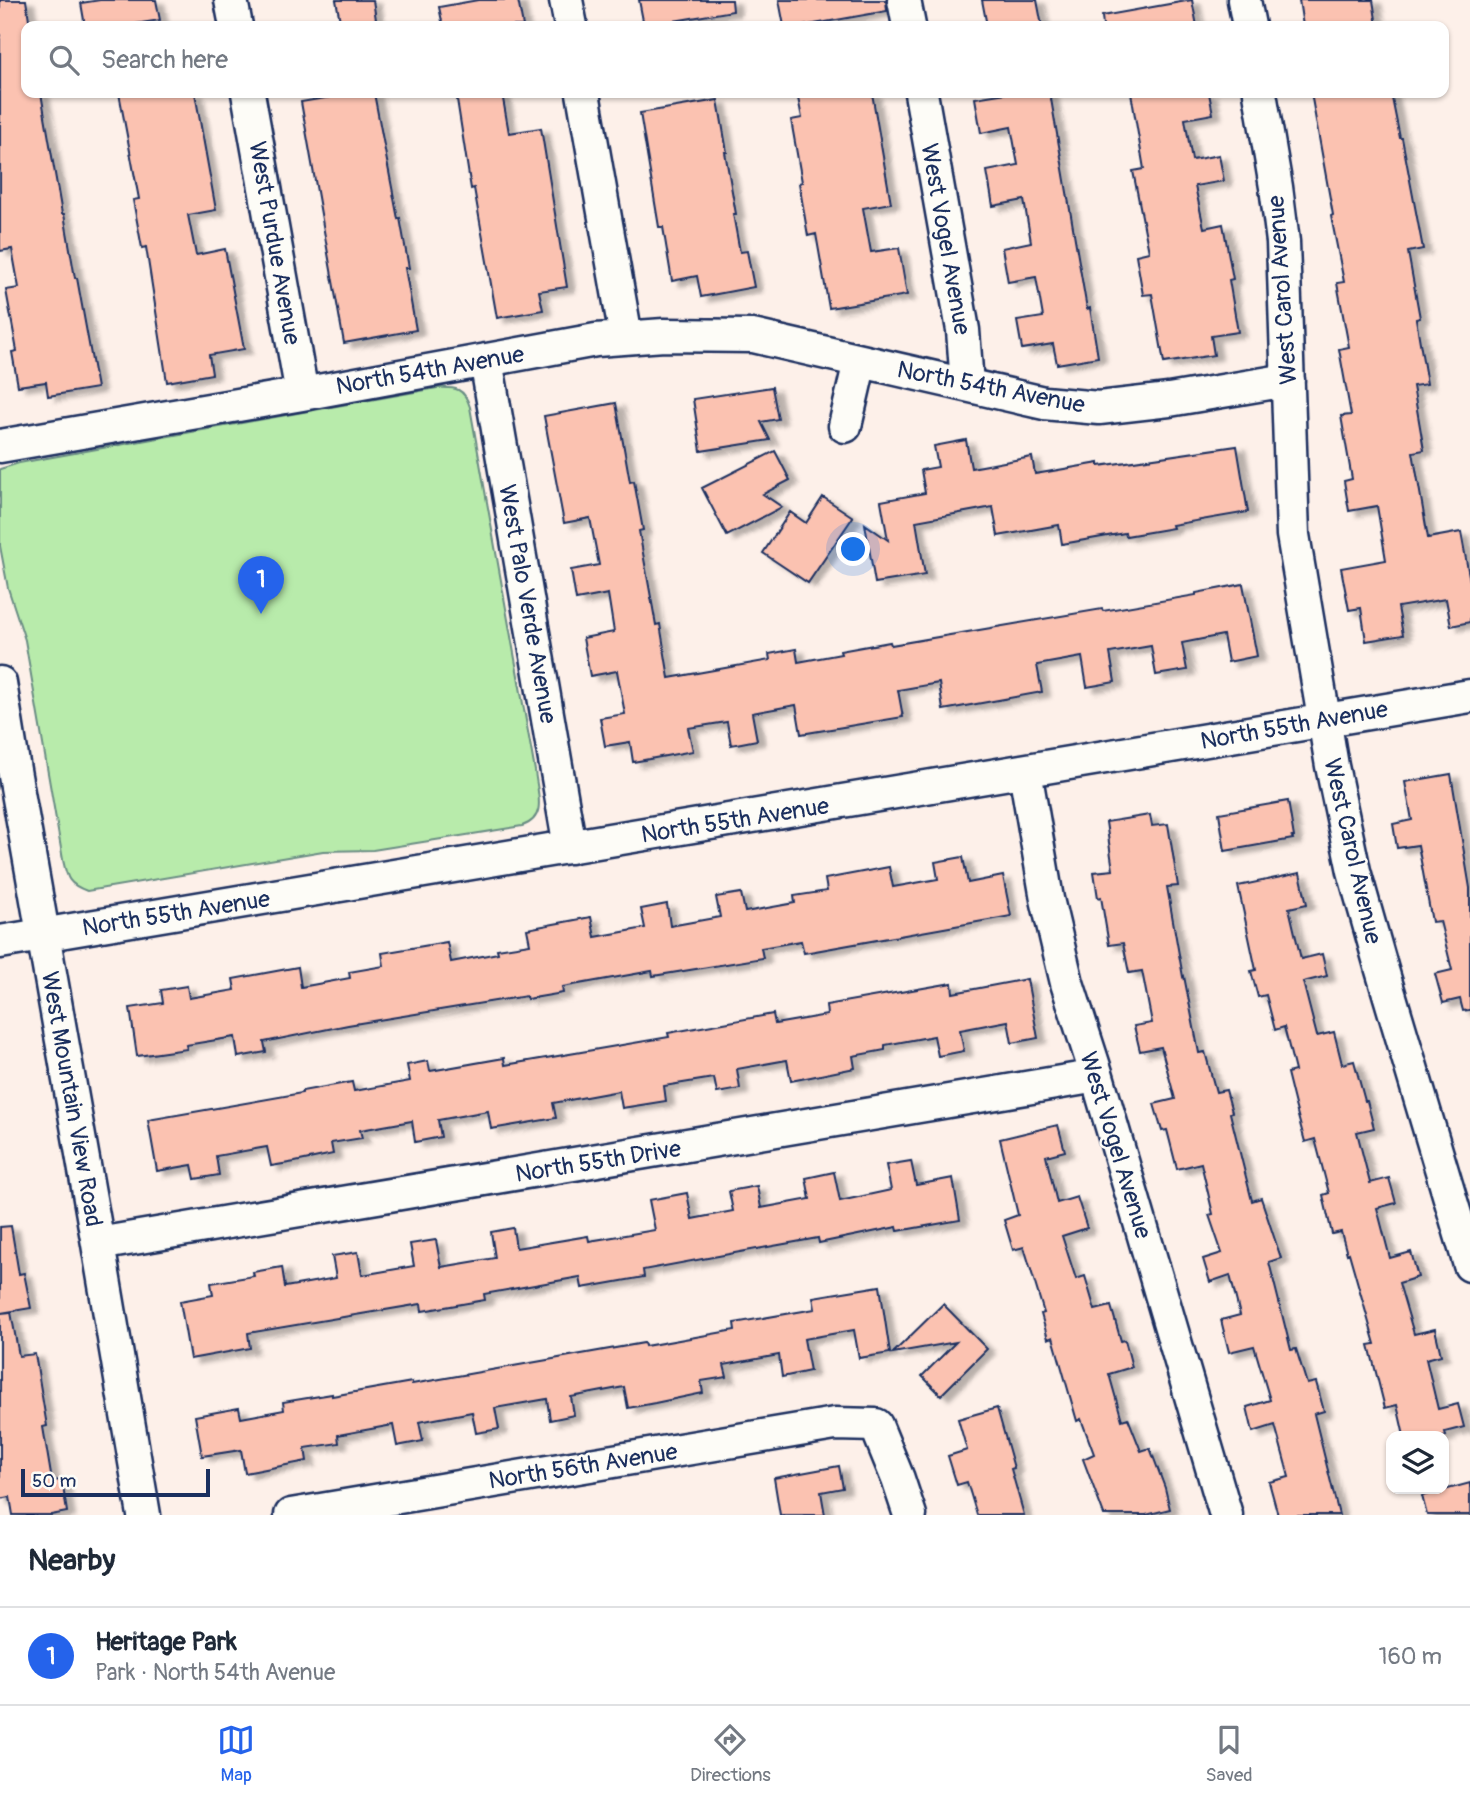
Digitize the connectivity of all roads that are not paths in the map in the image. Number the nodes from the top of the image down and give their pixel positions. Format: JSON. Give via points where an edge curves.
{"nodes":[{"id":1,"x":231,"y":0,"type":"edge"},
{"id":2,"x":566,"y":0,"type":"edge"},
{"id":3,"x":904,"y":0,"type":"edge"},
{"id":4,"x":1244,"y":0,"type":"edge"},
{"id":5,"x":235,"y":21,"type":"edge"},
{"id":6,"x":570,"y":21,"type":"edge"},
{"id":7,"x":908,"y":21,"type":"edge"},
{"id":8,"x":1248,"y":21,"type":"edge"},
{"id":9,"x":249,"y":98,"type":"edge"},
{"id":10,"x":584,"y":98,"type":"edge"},
{"id":11,"x":922,"y":98,"type":"edge"},
{"id":12,"x":1261,"y":98,"type":"edge"},
{"id":13,"x":626,"y":337,"type":"junction"},
{"id":14,"x":486,"y":360,"type":"junction"},
{"id":15,"x":860,"y":361,"type":"junction"},
{"id":16,"x":1288,"y":380,"type":"junction"},
{"id":17,"x":967,"y":385,"type":"junction"},
{"id":18,"x":302,"y":394,"type":"junction"},
{"id":19,"x":845,"y":426,"type":"dead end"},
{"id":20,"x":0,"y":446,"type":"edge"},
{"id":21,"x":0,"y":683,"type":"edge"},
{"id":22,"x":1470,"y":696,"type":"edge"},
{"id":23,"x":1324,"y":719,"type":"junction"},
{"id":24,"x":1025,"y":771,"type":"junction"},
{"id":25,"x":570,"y":847,"type":"junction"},
{"id":26,"x":43,"y":935,"type":"junction"},
{"id":27,"x":0,"y":942,"type":"edge"},
{"id":28,"x":1097,"y":1076,"type":"junction"},
{"id":29,"x":98,"y":1244,"type":"junction"},
{"id":30,"x":1470,"y":1265,"type":"edge"},
{"id":31,"x":144,"y":1515,"type":"edge"},
{"id":32,"x":291,"y":1515,"type":"edge"},
{"id":33,"x":910,"y":1515,"type":"edge"},
{"id":34,"x":1226,"y":1515,"type":"edge"}],
"edges":[{"from":1,"to":5,"type":"street"},
{"from":2,"to":6,"type":"street"},
{"from":3,"to":7,"type":"street"},
{"from":4,"to":8,"type":"street"},
{"from":9,"to":18,"type":"street","name":"West Purdue Avenue"},
{"from":10,"to":13,"type":"street"},
{"from":11,"to":17,"type":"street","name":"West Vogel Avenue","via":[[963,330]]},
{"from":12,"to":16,"type":"street","name":"West Carol Avenue","via":[[1283,242]]},
{"from":13,"to":14,"type":"street","name":"North 54th Avenue"},
{"from":13,"to":15,"type":"street","name":"North 54th Avenue","via":[[753,336]]},
{"from":14,"to":18,"type":"street","name":"North 54th Avenue"},
{"from":14,"to":25,"type":"street","name":"West Palo Verde Avenue"},
{"from":15,"to":17,"type":"street","name":"North 54th Avenue"},
{"from":15,"to":19,"type":"street"},
{"from":16,"to":17,"type":"street","name":"North 54th Avenue","via":[[1099,408],[1044,403]]},
{"from":16,"to":23,"type":"street","name":"West Carol Avenue","via":[[1293,536]]},
{"from":18,"to":20,"type":"street","name":"North 54th Avenue"},
{"from":21,"to":26,"type":"street","name":"West Mountain View Road"},
{"from":22,"to":23,"type":"street","name":"North 55th Avenue"},
{"from":23,"to":24,"type":"street","name":"North 55th Avenue"},
{"from":23,"to":30,"type":"street","name":"West Carol Avenue","via":[[1354,871]]},
{"from":24,"to":25,"type":"street","name":"North 55th Avenue"},
{"from":24,"to":28,"type":"street","name":"West Vogel Avenue","via":[[1066,983]]},
{"from":25,"to":26,"type":"street","name":"North 55th Avenue"},
{"from":26,"to":27,"type":"street","name":"North 55th Avenue"},
{"from":26,"to":29,"type":"street","name":"West Mountain View Road"},
{"from":28,"to":29,"type":"street","name":"North 55th Drive"},
{"from":28,"to":34,"type":"street","name":"West Vogel Avenue"},
{"from":29,"to":31,"type":"street","name":"West Mountain View Road"},
{"from":32,"to":33,"type":"street","name":"North 56th Avenue","via":[[835,1424],[876,1425]]}]}
